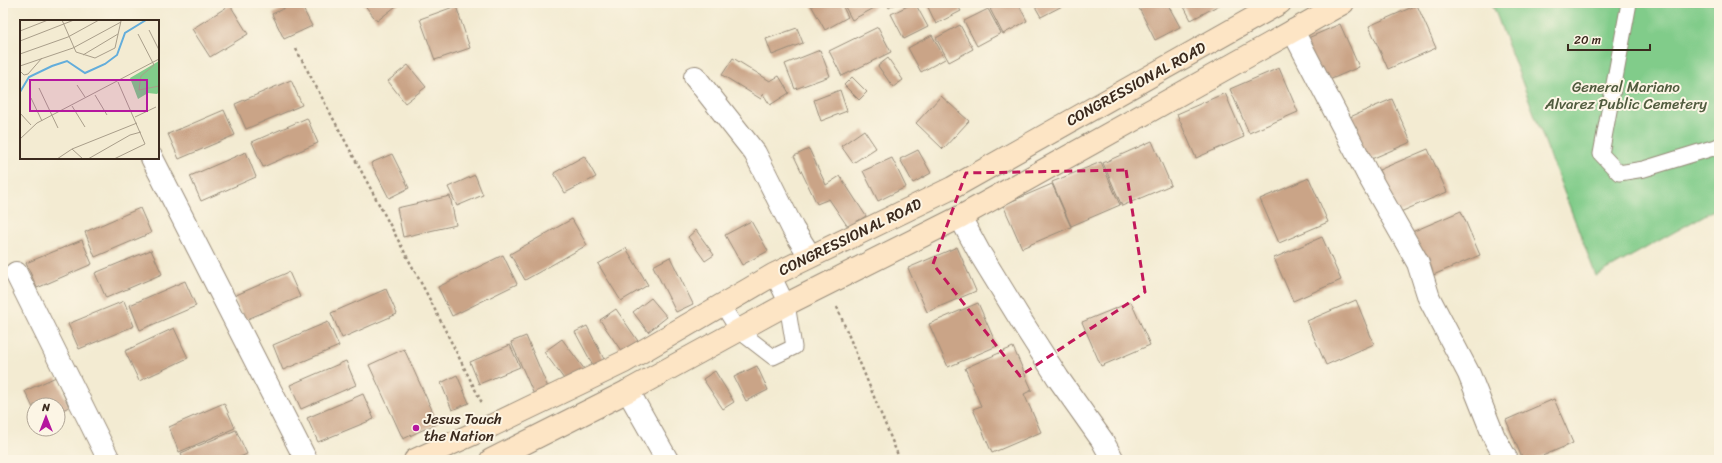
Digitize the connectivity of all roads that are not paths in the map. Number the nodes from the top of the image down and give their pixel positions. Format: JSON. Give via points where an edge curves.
{"nodes":[{"id":1,"x":1280,"y":3,"type":"edge"},
{"id":2,"x":1343,"y":3,"type":"edge"},
{"id":3,"x":1629,"y":3,"type":"edge"},
{"id":4,"x":1293,"y":31,"type":"junction"},
{"id":5,"x":695,"y":77,"type":"dead end"},
{"id":6,"x":1719,"y":146,"type":"edge"},
{"id":7,"x":153,"y":159,"type":"edge"},
{"id":8,"x":960,"y":217,"type":"junction"},
{"id":9,"x":810,"y":256,"type":"junction"},
{"id":10,"x":16,"y":273,"type":"dead end"},
{"id":11,"x":773,"y":275,"type":"junction"},
{"id":12,"x":788,"y":304,"type":"junction"},
{"id":13,"x":722,"y":305,"type":"junction"},
{"id":14,"x":738,"y":330,"type":"junction"},
{"id":15,"x":628,"y":391,"type":"junction"},
{"id":16,"x":109,"y":460,"type":"edge"},
{"id":17,"x":306,"y":460,"type":"edge"},
{"id":18,"x":415,"y":460,"type":"edge"},
{"id":19,"x":491,"y":460,"type":"edge"},
{"id":20,"x":667,"y":460,"type":"edge"},
{"id":21,"x":1113,"y":460,"type":"edge"},
{"id":22,"x":1507,"y":460,"type":"edge"}],
"edges":[{"from":1,"to":9,"type":"main road","name":"CONGRESSIONAL ROAD","via":[[952,188]]},
{"from":2,"to":4,"type":"main road","name":"CONGRESSIONAL ROAD"},
{"from":3,"to":6,"type":"lane","via":[[1601,154],[1620,173],[1644,169]]},
{"from":4,"to":8,"type":"main road","name":"CONGRESSIONAL ROAD"},
{"from":4,"to":22,"type":"street","via":[[1418,263],[1429,298],[1469,374],[1494,438]]},
{"from":5,"to":9,"type":"street","via":[[755,153],[793,229]]},
{"from":7,"to":17,"type":"street"},
{"from":8,"to":12,"type":"main road","name":"CONGRESSIONAL ROAD"},
{"from":8,"to":21,"type":"street","via":[[1026,328]]},
{"from":9,"to":11,"type":"main road","name":"CONGRESSIONAL ROAD"},
{"from":10,"to":16,"type":"street"},
{"from":11,"to":12,"type":"lane"},
{"from":11,"to":13,"type":"main road","name":"CONGRESSIONAL ROAD"},
{"from":12,"to":14,"type":"main road","name":"CONGRESSIONAL ROAD"},
{"from":12,"to":14,"type":"lane","via":[[794,347],[773,357]]},
{"from":13,"to":14,"type":"lane"},
{"from":13,"to":18,"type":"main road","name":"CONGRESSIONAL ROAD","via":[[624,362]]},
{"from":14,"to":15,"type":"main road","name":"CONGRESSIONAL ROAD"},
{"from":15,"to":19,"type":"main road","name":"CONGRESSIONAL ROAD"},
{"from":15,"to":20,"type":"street"}]}
